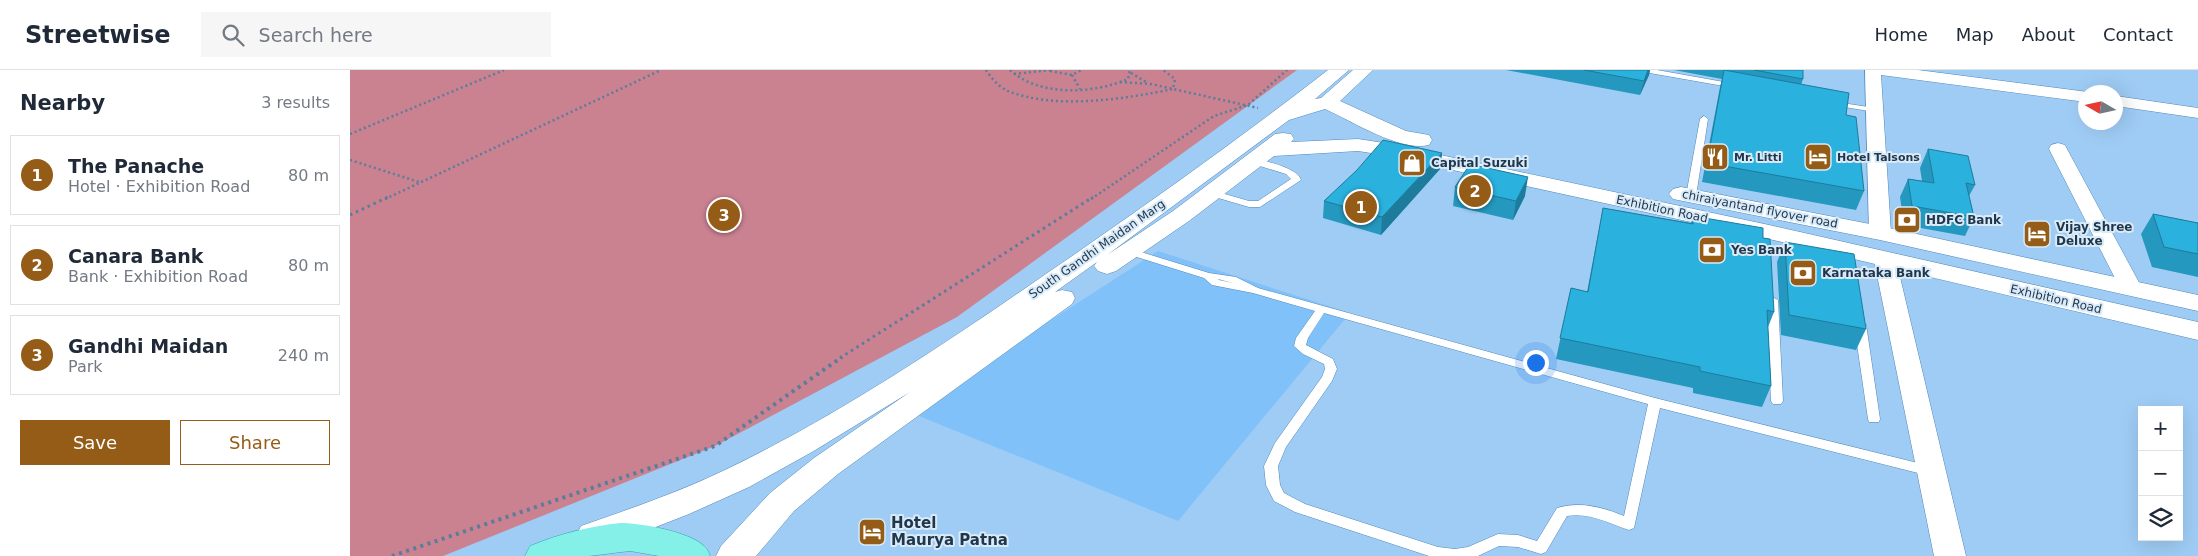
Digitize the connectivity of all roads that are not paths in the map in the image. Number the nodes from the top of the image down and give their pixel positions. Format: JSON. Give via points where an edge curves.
{"nodes":[{"id":1,"x":1340,"y":70,"type":"edge"},
{"id":2,"x":1364,"y":70,"type":"edge"},
{"id":3,"x":1644,"y":70,"type":"edge"},
{"id":4,"x":1873,"y":70,"type":"edge"},
{"id":5,"x":1881,"y":70,"type":"edge"},
{"id":6,"x":1741,"y":87,"type":"edge"},
{"id":7,"x":2078,"y":97,"type":"edge"},
{"id":8,"x":1818,"y":100,"type":"edge"},
{"id":9,"x":1327,"y":102,"type":"junction"},
{"id":10,"x":2123,"y":103,"type":"edge"},
{"id":11,"x":1875,"y":110,"type":"junction"},
{"id":12,"x":2198,"y":113,"type":"edge"},
{"id":13,"x":1283,"y":115,"type":"junction"},
{"id":14,"x":1704,"y":119,"type":"dead end"},
{"id":15,"x":2058,"y":149,"type":"dead end"},
{"id":16,"x":1261,"y":155,"type":"junction"},
{"id":17,"x":1211,"y":193,"type":"junction"},
{"id":18,"x":1646,"y":195,"type":"junction"},
{"id":19,"x":1686,"y":201,"type":"junction"},
{"id":20,"x":1880,"y":232,"type":"junction"},
{"id":21,"x":1128,"y":251,"type":"junction"},
{"id":22,"x":1885,"y":260,"type":"junction"},
{"id":23,"x":2131,"y":288,"type":"junction"},
{"id":24,"x":1772,"y":292,"type":"edge"},
{"id":25,"x":2198,"y":303,"type":"edge"},
{"id":26,"x":1321,"y":310,"type":"junction"},
{"id":27,"x":1858,"y":310,"type":"edge"},
{"id":28,"x":2198,"y":317,"type":"edge"},
{"id":29,"x":2198,"y":331,"type":"edge"},
{"id":30,"x":1777,"y":401,"type":"dead end"},
{"id":31,"x":1654,"y":402,"type":"junction"},
{"id":32,"x":1874,"y":419,"type":"dead end"},
{"id":33,"x":1932,"y":472,"type":"junction"},
{"id":34,"x":552,"y":552,"type":"edge"},
{"id":35,"x":692,"y":556,"type":"edge"},
{"id":36,"x":734,"y":556,"type":"edge"},
{"id":37,"x":1950,"y":556,"type":"edge"}],
"edges":[{"from":1,"to":13,"type":"main road","name":"South Gandhi Maidan Marg"},
{"from":2,"to":9,"type":"main road"},
{"from":3,"to":6,"type":"lane"},
{"from":4,"to":11,"type":"street"},
{"from":5,"to":7,"type":"street"},
{"from":8,"to":11,"type":"lane"},
{"from":9,"to":13,"type":"main road"},
{"from":9,"to":16,"type":"main road"},
{"from":9,"to":18,"type":"main road","via":[[1400,136]]},
{"from":10,"to":12,"type":"street"},
{"from":11,"to":20,"type":"street"},
{"from":13,"to":34,"type":"main road","name":"South Gandhi Maidan Marg","via":[[950,352],[846,416],[756,469],[685,502]]},
{"from":14,"to":19,"type":"lane"},
{"from":15,"to":23,"type":"street"},
{"from":16,"to":17,"type":"main road"},
{"from":16,"to":17,"type":"lane","via":[[1296,180],[1260,204]]},
{"from":16,"to":18,"type":"main road","name":"Exhibition Road","via":[[1358,145]]},
{"from":17,"to":21,"type":"main road"},
{"from":18,"to":19,"type":"main road"},
{"from":18,"to":22,"type":"main road","name":"Exhibition Road","via":[[1769,237],[1850,256]]},
{"from":19,"to":20,"type":"main road","name":"chiraiyantand flyover road"},
{"from":19,"to":28,"type":"main road"},
{"from":20,"to":23,"type":"main road","name":"chiraiyantand flyover road"},
{"from":21,"to":26,"type":"lane","via":[[1208,276],[1216,283],[1254,290]]},
{"from":21,"to":36,"type":"main road","via":[[826,466],[782,502]]},
{"from":22,"to":29,"type":"main road","name":"Exhibition Road"},
{"from":22,"to":33,"type":"street"},
{"from":23,"to":25,"type":"main road","name":"chiraiyantand flyover road"},
{"from":24,"to":30,"type":"lane"},
{"from":26,"to":31,"type":"lane"},
{"from":26,"to":31,"type":"lane","via":[[1300,346],[1329,362],[1331,368],[1328,378],[1280,446],[1271,466],[1273,485],[1279,497],[1300,508],[1438,553],[1470,553],[1498,540],[1518,541],[1540,548],[1562,512],[1576,508],[1593,510],[1629,524]]},
{"from":27,"to":32,"type":"lane"},
{"from":31,"to":33,"type":"lane"},
{"from":33,"to":37,"type":"street"},
{"from":34,"to":35,"type":"main road","via":[[630,537],[678,547]]}]}
